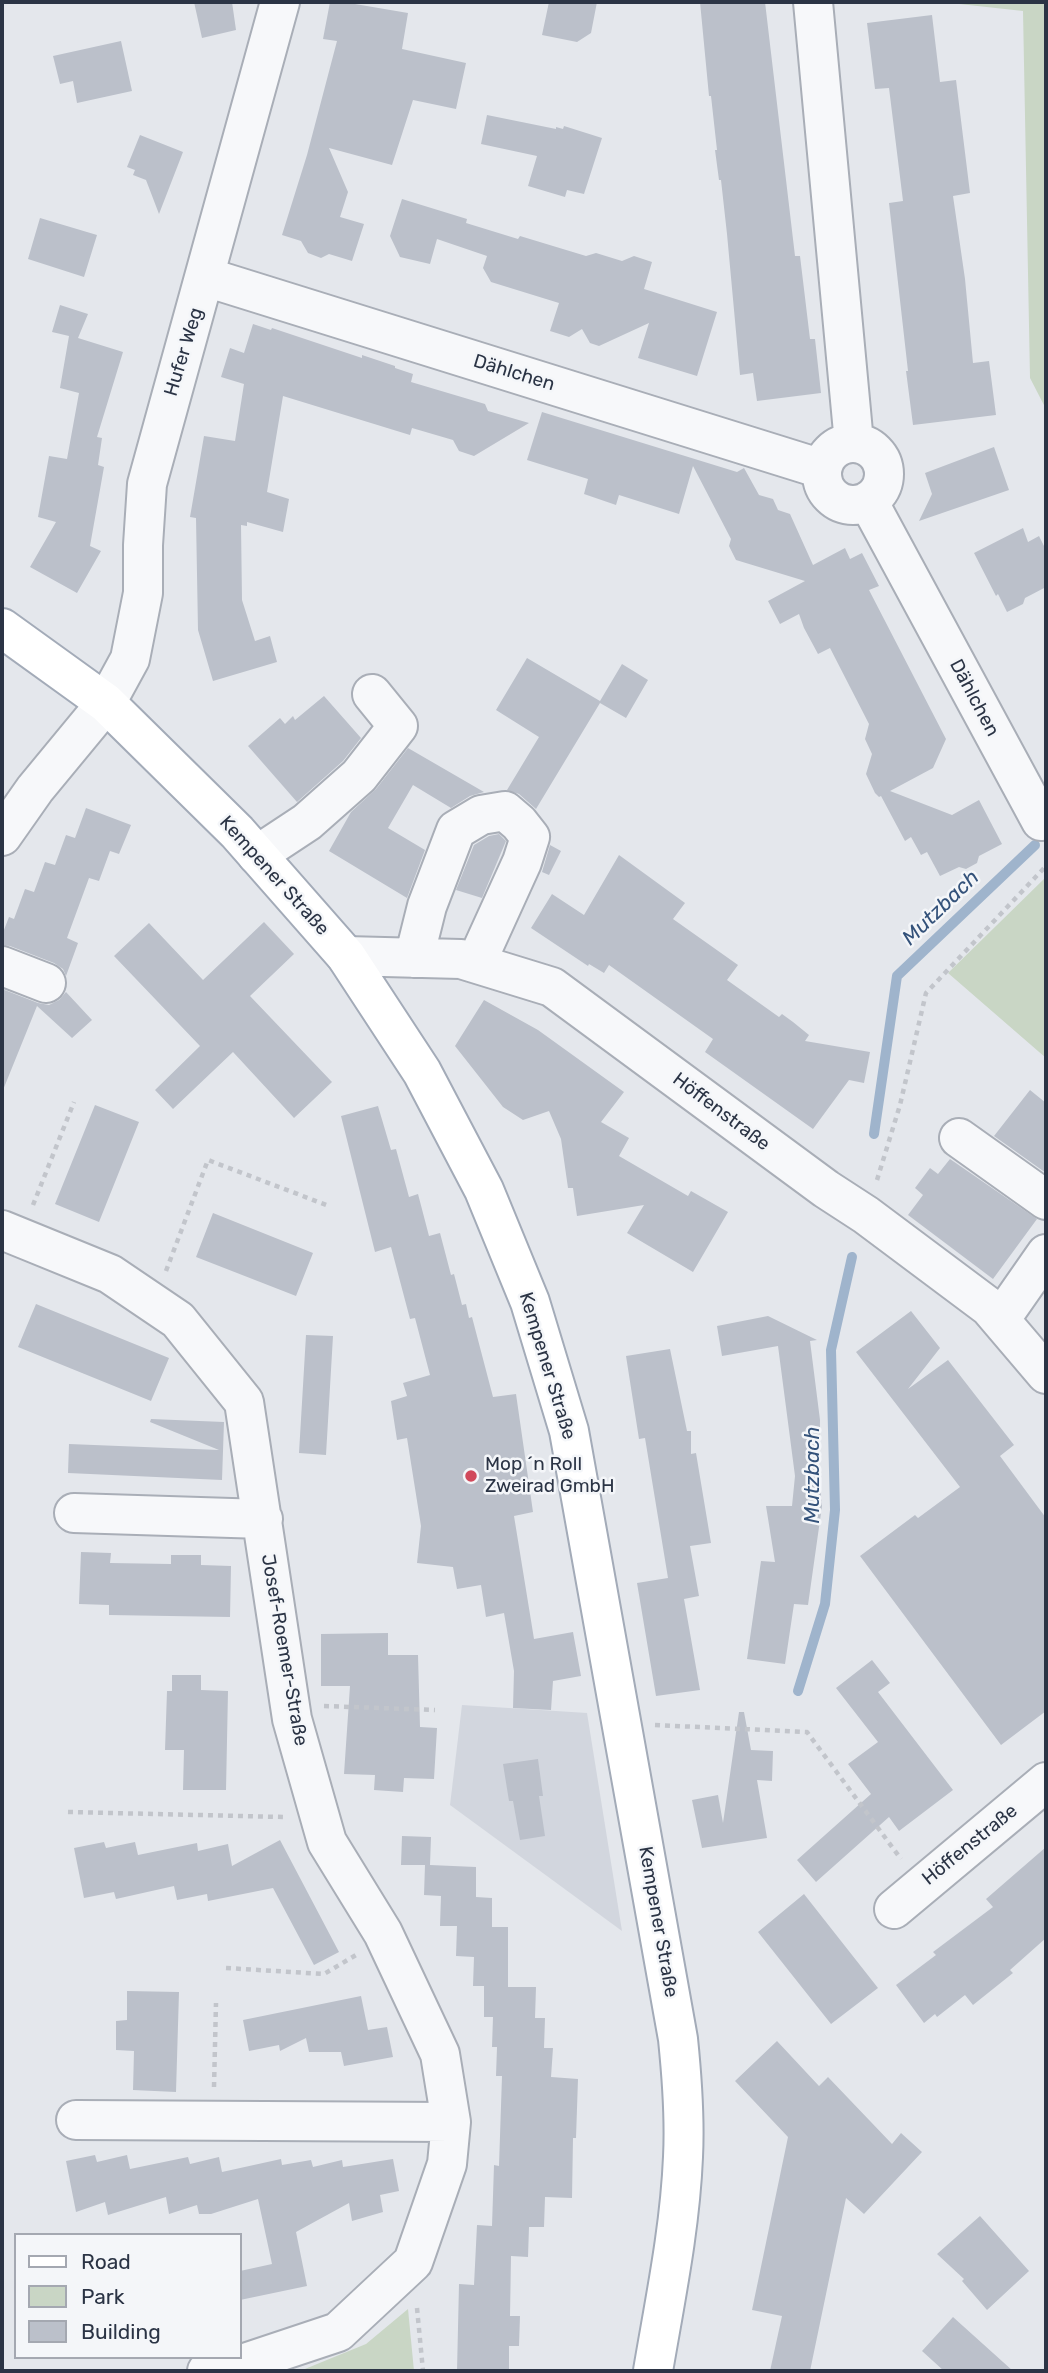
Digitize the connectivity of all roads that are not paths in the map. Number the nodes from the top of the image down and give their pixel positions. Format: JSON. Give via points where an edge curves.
{"nodes":[{"id":1,"x":280,"y":2,"type":"edge"},
{"id":2,"x":813,"y":2,"type":"edge"},
{"id":3,"x":206,"y":276,"type":"junction"},
{"id":4,"x":854,"y":443,"type":"junction"},
{"id":5,"x":822,"y":469,"type":"junction"},
{"id":6,"x":869,"y":501,"type":"junction"},
{"id":7,"x":2,"y":628,"type":"edge"},
{"id":8,"x":372,"y":694,"type":"dead end"},
{"id":9,"x":106,"y":703,"type":"junction"},
{"id":10,"x":1041,"y":821,"type":"dead end"},
{"id":11,"x":2,"y":836,"type":"edge"},
{"id":12,"x":257,"y":855,"type":"junction"},
{"id":13,"x":346,"y":956,"type":"junction"},
{"id":14,"x":414,"y":958,"type":"junction"},
{"id":15,"x":476,"y":964,"type":"junction"},
{"id":16,"x":2,"y":966,"type":"edge"},
{"id":17,"x":46,"y":983,"type":"dead end"},
{"id":18,"x":959,"y":1138,"type":"dead end"},
{"id":19,"x":1046,"y":1200,"type":"edge"},
{"id":20,"x":11,"y":1234,"type":"edge"},
{"id":21,"x":1046,"y":1254,"type":"edge"},
{"id":22,"x":1000,"y":1320,"type":"junction"},
{"id":23,"x":1046,"y":1374,"type":"edge"},
{"id":24,"x":74,"y":1513,"type":"dead end"},
{"id":25,"x":263,"y":1519,"type":"junction"},
{"id":26,"x":1046,"y":1782,"type":"edge"},
{"id":27,"x":907,"y":1897,"type":"road end"},
{"id":28,"x":76,"y":2120,"type":"dead end"},
{"id":29,"x":451,"y":2122,"type":"junction"},
{"id":30,"x":207,"y":2371,"type":"edge"},
{"id":31,"x":653,"y":2371,"type":"edge"}],
"edges":[{"from":1,"to":3,"type":"street","name":"Hufer Weg"},
{"from":2,"to":4,"type":"street"},
{"from":3,"to":5,"type":"street","name":"Dählchen"},
{"from":3,"to":9,"type":"street","name":"Hufer Weg","via":[[147,484],[139,626],[130,659]]},
{"from":4,"to":5,"type":"street","via":[[831,451]]},
{"from":4,"to":6,"type":"street","via":[[869,447],[882,464],[882,485]]},
{"from":5,"to":6,"type":"street","via":[[825,488],[839,502],[858,505]]},
{"from":6,"to":10,"type":"street","name":"Dählchen"},
{"from":7,"to":9,"type":"main road","name":"Kempener Straße"},
{"from":8,"to":12,"type":"street","via":[[398,726],[359,776],[307,822]]},
{"from":9,"to":11,"type":"street","name":"Hufer Weg"},
{"from":9,"to":12,"type":"main road","name":"Kempener Straße"},
{"from":12,"to":13,"type":"main road","name":"Kempener Straße"},
{"from":13,"to":14,"type":"street","name":"Höffenstraße"},
{"from":13,"to":31,"type":"main road","name":"Kempener Straße","via":[[428,1084],[484,1190],[530,1302],[569,1431],[678,2039],[684,2099],[674,2249]]},
{"from":14,"to":15,"type":"street","name":"Höffenstraße","via":[[461,958]]},
{"from":14,"to":15,"type":"street","via":[[427,906],[456,830],[481,815],[505,811],[530,837]]},
{"from":15,"to":22,"type":"street","name":"Höffenstraße","via":[[552,987],[866,1215]]},
{"from":16,"to":17,"type":"street"},
{"from":18,"to":19,"type":"street"},
{"from":20,"to":25,"type":"street","name":"Josef-Roemer-Straße","via":[[110,1274],[178,1320],[244,1402]]},
{"from":21,"to":22,"type":"street"},
{"from":22,"to":23,"type":"street","name":"Höffenstraße"},
{"from":24,"to":25,"type":"street"},
{"from":25,"to":29,"type":"street","name":"Josef-Roemer-Straße","via":[[292,1719],[327,1842],[386,1938],[440,2054]]},
{"from":26,"to":27,"type":"street","name":"Höffenstraße"},
{"from":28,"to":29,"type":"street"},
{"from":29,"to":30,"type":"street","name":"Josef-Roemer-Straße","via":[[446,2164],[414,2262],[338,2332]]}]}
